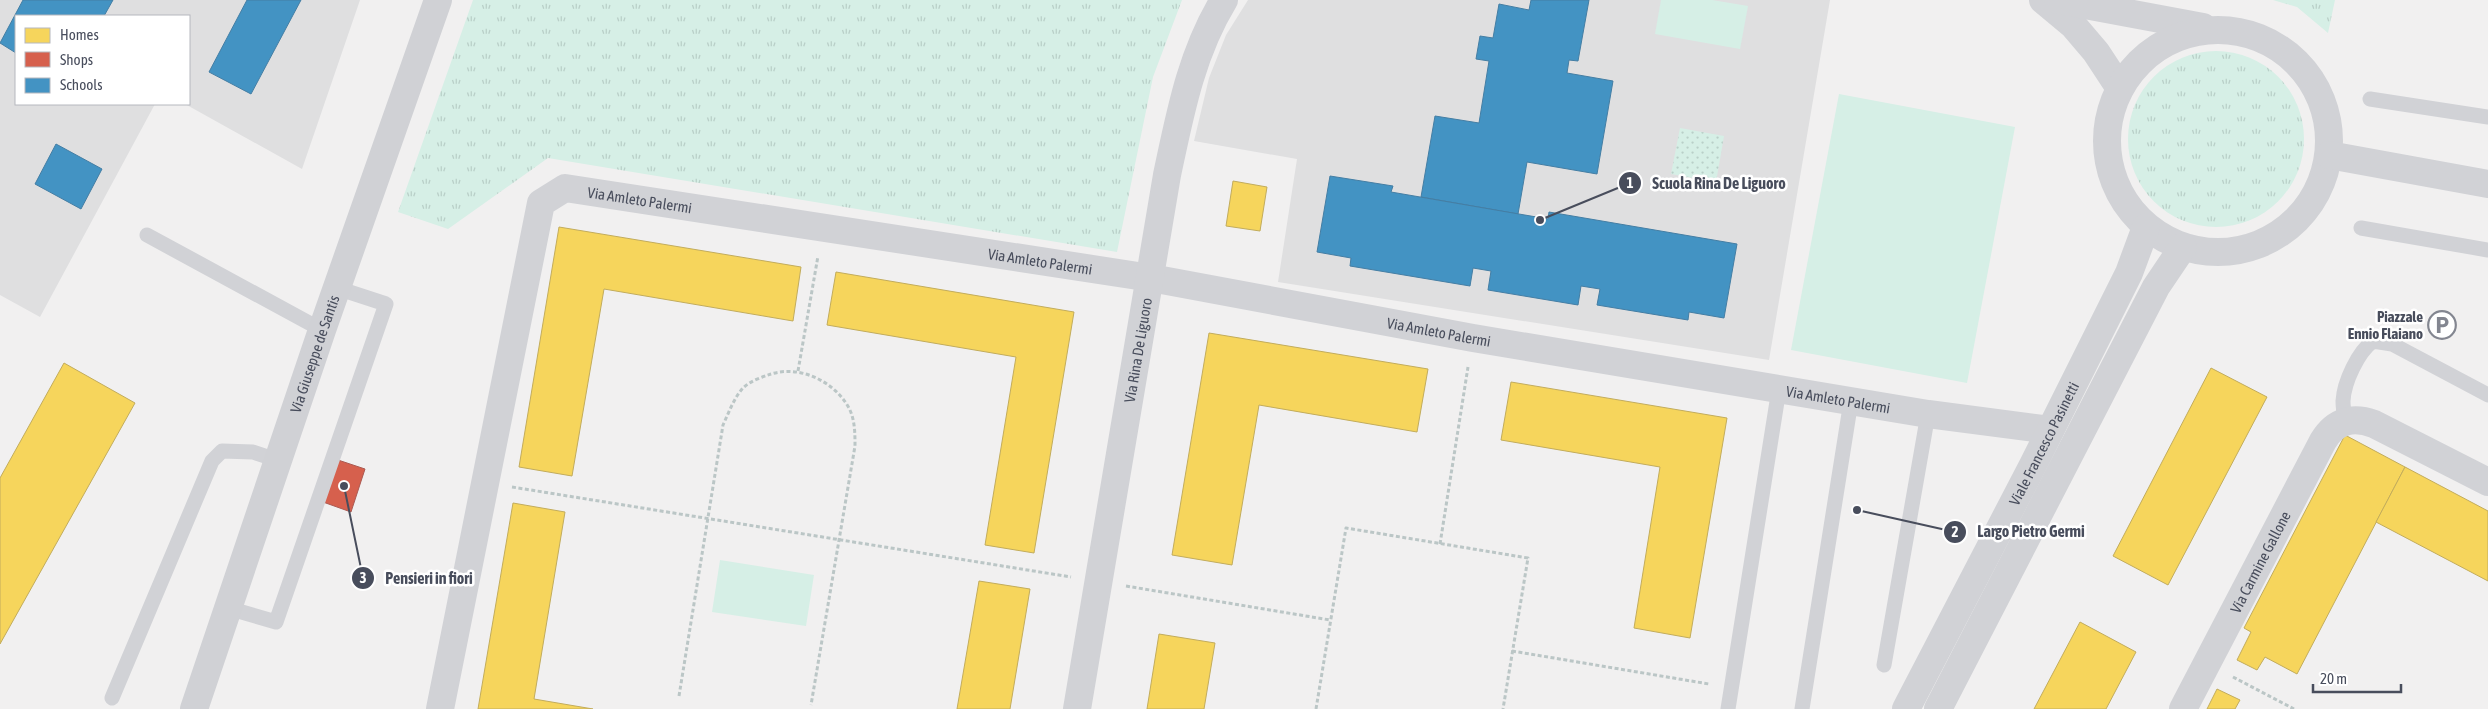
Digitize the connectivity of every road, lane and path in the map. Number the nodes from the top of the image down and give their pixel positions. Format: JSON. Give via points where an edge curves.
{"nodes":[{"id":1,"x":438,"y":0,"type":"edge"},
{"id":2,"x":1224,"y":0,"type":"edge"},
{"id":3,"x":2043,"y":0,"type":"edge"},
{"id":4,"x":2058,"y":0,"type":"edge"},
{"id":5,"x":2212,"y":28,"type":"junction"},
{"id":6,"x":2119,"y":87,"type":"junction"},
{"id":7,"x":2370,"y":99,"type":"dead end"},
{"id":8,"x":2488,"y":118,"type":"edge"},
{"id":9,"x":2329,"y":155,"type":"junction"},
{"id":10,"x":2488,"y":184,"type":"edge"},
{"id":11,"x":2146,"y":227,"type":"junction"},
{"id":12,"x":2361,"y":228,"type":"dead end"},
{"id":13,"x":823,"y":229,"type":"junction"},
{"id":14,"x":147,"y":235,"type":"dead end"},
{"id":15,"x":2183,"y":247,"type":"junction"},
{"id":16,"x":2488,"y":250,"type":"edge"},
{"id":17,"x":1151,"y":278,"type":"junction"},
{"id":18,"x":337,"y":288,"type":"junction"},
{"id":19,"x":322,"y":330,"type":"junction"},
{"id":20,"x":1473,"y":338,"type":"junction"},
{"id":21,"x":798,"y":372,"type":"junction"},
{"id":22,"x":1779,"y":390,"type":"junction"},
{"id":23,"x":2488,"y":395,"type":"edge"},
{"id":24,"x":1851,"y":401,"type":"junction"},
{"id":25,"x":1928,"y":414,"type":"junction"},
{"id":26,"x":2344,"y":421,"type":"junction"},
{"id":27,"x":2050,"y":430,"type":"junction"},
{"id":28,"x":277,"y":460,"type":"junction"},
{"id":29,"x":486,"y":482,"type":"junction"},
{"id":30,"x":2488,"y":482,"type":"edge"},
{"id":31,"x":708,"y":518,"type":"junction"},
{"id":32,"x":840,"y":539,"type":"junction"},
{"id":33,"x":1440,"y":544,"type":"junction"},
{"id":34,"x":1099,"y":581,"type":"junction"},
{"id":35,"x":228,"y":608,"type":"junction"},
{"id":36,"x":1330,"y":620,"type":"junction"},
{"id":37,"x":1512,"y":651,"type":"junction"},
{"id":38,"x":2206,"y":663,"type":"junction"},
{"id":39,"x":1884,"y":665,"type":"dead end"},
{"id":40,"x":1732,"y":688,"type":"junction"},
{"id":41,"x":679,"y":696,"type":"dead end"},
{"id":42,"x":112,"y":698,"type":"dead end"},
{"id":43,"x":812,"y":705,"type":"dead end"},
{"id":44,"x":194,"y":709,"type":"edge"},
{"id":45,"x":440,"y":709,"type":"edge"},
{"id":46,"x":1077,"y":709,"type":"edge"},
{"id":47,"x":1316,"y":709,"type":"edge"},
{"id":48,"x":1503,"y":709,"type":"edge"},
{"id":49,"x":1728,"y":709,"type":"edge"},
{"id":50,"x":1802,"y":709,"type":"edge"},
{"id":51,"x":1906,"y":709,"type":"edge"},
{"id":52,"x":1938,"y":709,"type":"edge"},
{"id":53,"x":2183,"y":709,"type":"edge"},
{"id":54,"x":2294,"y":709,"type":"edge"}],
"edges":[{"from":1,"to":18,"type":"main road","name":"Via Giuseppe de Santis"},
{"from":2,"to":17,"type":"street","name":"Via Rina De Liguoro","via":[[1194,62],[1183,99]]},
{"from":3,"to":6,"type":"street","via":[[2073,25]]},
{"from":4,"to":5,"type":"street"},
{"from":5,"to":6,"type":"street","via":[[2175,37],[2143,58]]},
{"from":5,"to":9,"type":"street","via":[[2244,31],[2274,43],[2300,64],[2319,91],[2328,122]]},
{"from":6,"to":11,"type":"street","via":[[2108,118],[2107,150],[2114,182],[2130,210]]},
{"from":7,"to":8,"type":"lane"},
{"from":9,"to":10,"type":"street"},
{"from":9,"to":15,"type":"street","via":[[2320,186],[2302,214],[2278,235],[2248,248],[2215,252]]},
{"from":11,"to":15,"type":"street"},
{"from":11,"to":27,"type":"street","name":"Viale Francesco Pasinetti","via":[[2128,273]]},
{"from":12,"to":16,"type":"lane"},
{"from":13,"to":17,"type":"street","name":"Via Amleto Palermi"},
{"from":13,"to":21,"type":"path"},
{"from":13,"to":29,"type":"street","name":"Via Amleto Palermi","via":[[565,188],[541,203]]},
{"from":14,"to":19,"type":"lane"},
{"from":15,"to":52,"type":"street","name":"Viale Francesco Pasinetti","via":[[2156,286]]},
{"from":17,"to":20,"type":"street","name":"Via Amleto Palermi"},
{"from":17,"to":34,"type":"street","name":"Via Rina De Liguoro"},
{"from":18,"to":19,"type":"main road","name":"Via Giuseppe de Santis"},
{"from":18,"to":35,"type":"lane","via":[[386,304],[276,622]]},
{"from":19,"to":28,"type":"main road","name":"Via Giuseppe de Santis"},
{"from":20,"to":22,"type":"street","name":"Via Amleto Palermi"},
{"from":20,"to":33,"type":"path"},
{"from":21,"to":31,"type":"path","via":[[760,377],[744,387],[732,404],[723,425]]},
{"from":21,"to":32,"type":"path","via":[[819,379],[835,390],[849,408],[856,429]]},
{"from":22,"to":24,"type":"street","name":"Via Amleto Palermi"},
{"from":22,"to":40,"type":"lane"},
{"from":23,"to":26,"type":"lane","via":[[2392,344],[2373,341],[2365,346],[2346,384]]},
{"from":24,"to":25,"type":"street","name":"Via Amleto Palermi"},
{"from":24,"to":50,"type":"lane"},
{"from":25,"to":27,"type":"street","name":"Via Amleto Palermi"},
{"from":25,"to":39,"type":"lane"},
{"from":26,"to":30,"type":"street","via":[[2355,419],[2374,424]]},
{"from":26,"to":38,"type":"street","name":"Via Carmine Gallone","via":[[2323,441]]},
{"from":27,"to":51,"type":"street","name":"Viale Francesco Pasinetti"},
{"from":28,"to":35,"type":"main road","name":"Via Giuseppe de Santis"},
{"from":28,"to":42,"type":"lane","via":[[253,452],[222,451],[212,461]]},
{"from":29,"to":31,"type":"path"},
{"from":29,"to":45,"type":"street","name":"Via Amleto Palermi"},
{"from":31,"to":32,"type":"path"},
{"from":31,"to":41,"type":"path"},
{"from":32,"to":34,"type":"path"},
{"from":32,"to":43,"type":"path"},
{"from":33,"to":36,"type":"path","via":[[1346,528]]},
{"from":33,"to":37,"type":"path","via":[[1528,558]]},
{"from":34,"to":36,"type":"path"},
{"from":34,"to":46,"type":"street","name":"Via Rina De Liguoro"},
{"from":35,"to":44,"type":"main road","name":"Via Giuseppe de Santis"},
{"from":36,"to":47,"type":"path"},
{"from":37,"to":40,"type":"path"},
{"from":37,"to":48,"type":"path"},
{"from":38,"to":53,"type":"street","name":"Via Carmine Gallone"},
{"from":38,"to":54,"type":"path"},
{"from":40,"to":49,"type":"lane"}]}
